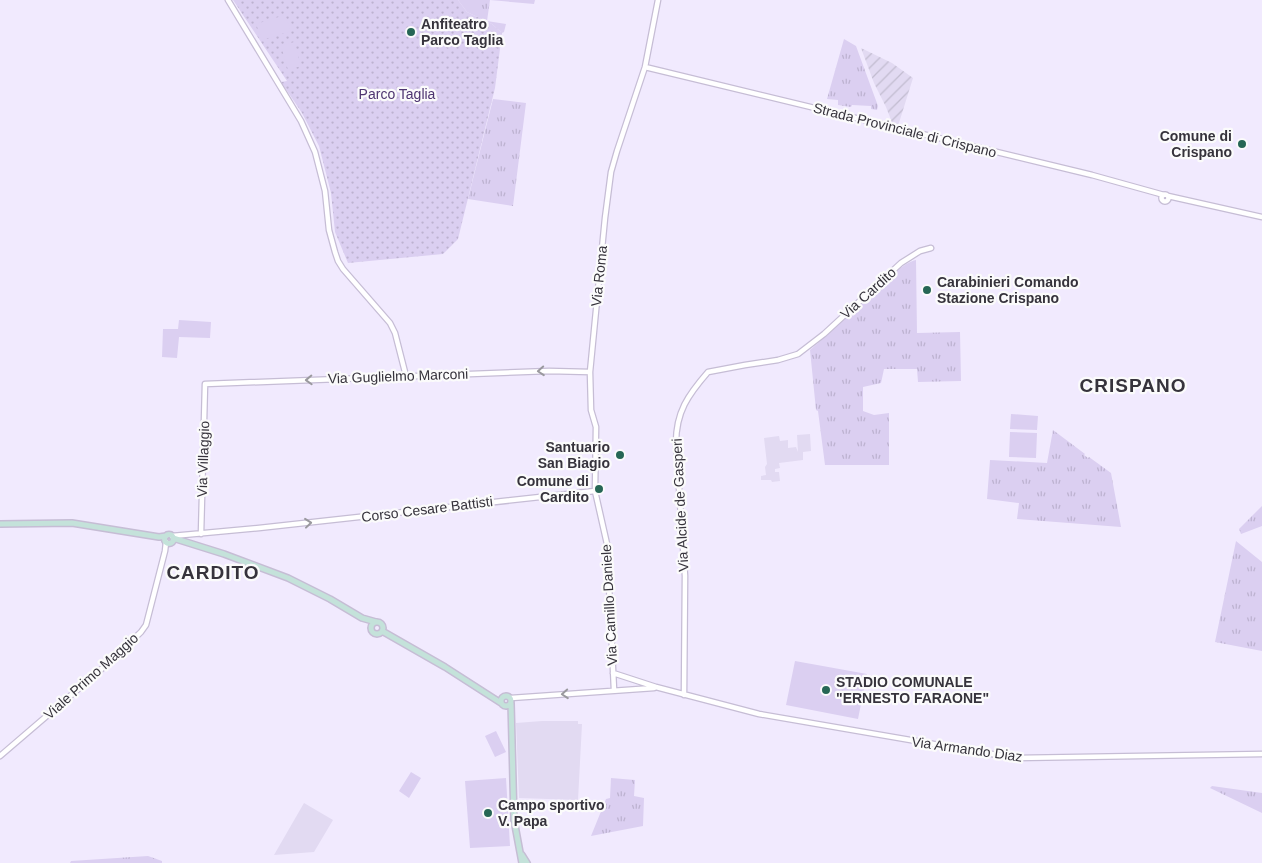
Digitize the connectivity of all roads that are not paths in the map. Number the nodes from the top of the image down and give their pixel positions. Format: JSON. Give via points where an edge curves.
{"nodes":[{"id":1,"x":228,"y":0,"type":"edge"},
{"id":2,"x":658,"y":0,"type":"edge"},
{"id":3,"x":645,"y":67,"type":"junction"},
{"id":4,"x":1262,"y":218,"type":"edge"},
{"id":5,"x":931,"y":248,"type":"dead end"},
{"id":6,"x":811,"y":345,"type":"joint"},
{"id":7,"x":590,"y":372,"type":"junction"},
{"id":8,"x":406,"y":376,"type":"junction"},
{"id":9,"x":206,"y":384,"type":"joint"},
{"id":10,"x":595,"y":491,"type":"junction"},
{"id":11,"x":0,"y":524,"type":"edge"},
{"id":12,"x":201,"y":534,"type":"junction"},
{"id":13,"x":169,"y":540,"type":"junction"},
{"id":14,"x":362,"y":618,"type":"junction"},
{"id":15,"x":376,"y":622,"type":"junction"},
{"id":16,"x":371,"y":627,"type":"junction"},
{"id":17,"x":382,"y":631,"type":"junction"},
{"id":18,"x":613,"y":673,"type":"junction"},
{"id":19,"x":637,"y":681,"type":"junction"},
{"id":20,"x":656,"y":687,"type":"junction"},
{"id":21,"x":634,"y":689,"type":"junction"},
{"id":22,"x":614,"y":690,"type":"junction"},
{"id":23,"x":684,"y":695,"type":"junction"},
{"id":24,"x":504,"y":696,"type":"junction"},
{"id":25,"x":494,"y":697,"type":"junction"},
{"id":26,"x":511,"y":701,"type":"junction"},
{"id":27,"x":503,"y":704,"type":"junction"},
{"id":28,"x":511,"y":712,"type":"junction"},
{"id":29,"x":1262,"y":754,"type":"edge"},
{"id":30,"x":0,"y":756,"type":"edge"},
{"id":31,"x":518,"y":845,"type":"junction"},
{"id":32,"x":522,"y":863,"type":"edge"},
{"id":33,"x":527,"y":863,"type":"edge"}],
"edges":[{"from":1,"to":8,"type":"street","via":[[301,121],[321,171],[334,252],[343,269],[390,323]]},
{"from":2,"to":3,"type":"street","name":"Via Roma"},
{"from":3,"to":4,"type":"street","name":"Strada Provinciale di Crispano"},
{"from":3,"to":7,"type":"street","name":"Via Roma","via":[[611,172]]},
{"from":5,"to":6,"type":"street","name":"Via Cardito","via":[[901,263]]},
{"from":6,"to":23,"type":"street","name":"Via Alcide de Gasperi","via":[[798,354],[778,360],[708,372],[680,413],[676,443],[684,576]]},
{"from":7,"to":8,"type":"street","name":"Via Guglielmo Marconi","one_way":true},
{"from":7,"to":10,"type":"street","name":"Via Roma","via":[[591,410],[596,427]]},
{"from":8,"to":9,"type":"street","name":"Via Guglielmo Marconi","one_way":true},
{"from":9,"to":12,"type":"street","name":"Via Villaggio"},
{"from":12,"to":10,"type":"street","name":"Corso Cesare Battisti","one_way":true},
{"from":10,"to":18,"type":"street","name":"Via Camillo Daniele","via":[[607,544]]},
{"from":11,"to":13,"type":"main road","via":[[72,523]]},
{"from":12,"to":13,"type":"street","name":"Corso Cesare Battisti"},
{"from":13,"to":14,"type":"main road","via":[[224,554],[288,578]]},
{"from":13,"to":30,"type":"street","name":"Viale Primo Maggio","via":[[146,625],[141,632]]},
{"from":14,"to":15,"type":"main road"},
{"from":14,"to":16,"type":"main road"},
{"from":15,"to":16,"type":"main road"},
{"from":15,"to":17,"type":"main road","via":[[382,625]]},
{"from":16,"to":17,"type":"main road","via":[[374,634]]},
{"from":17,"to":25,"type":"main road"},
{"from":18,"to":19,"type":"street","name":"Via Armando Diaz"},
{"from":18,"to":22,"type":"street","name":"Via Camillo Daniele"},
{"from":19,"to":20,"type":"street","name":"Via Armando Diaz"},
{"from":19,"to":21,"type":"street","via":[[639,685]]},
{"from":20,"to":21,"type":"street"},
{"from":20,"to":23,"type":"street","name":"Via Armando Diaz"},
{"from":21,"to":22,"type":"street"},
{"from":22,"to":26,"type":"street","one_way":true},
{"from":23,"to":29,"type":"street","name":"Via Armando Diaz","via":[[758,714],[1015,758]]},
{"from":24,"to":25,"type":"main road"},
{"from":24,"to":26,"type":"main road"},
{"from":24,"to":27,"type":"main road"},
{"from":25,"to":27,"type":"main road"},
{"from":26,"to":27,"type":"main road","via":[[507,706]]},
{"from":26,"to":28,"type":"main road"},
{"from":27,"to":28,"type":"main road"},
{"from":28,"to":31,"type":"main road","via":[[514,820]]},
{"from":31,"to":32,"type":"main road"},
{"from":31,"to":33,"type":"main road"}]}
